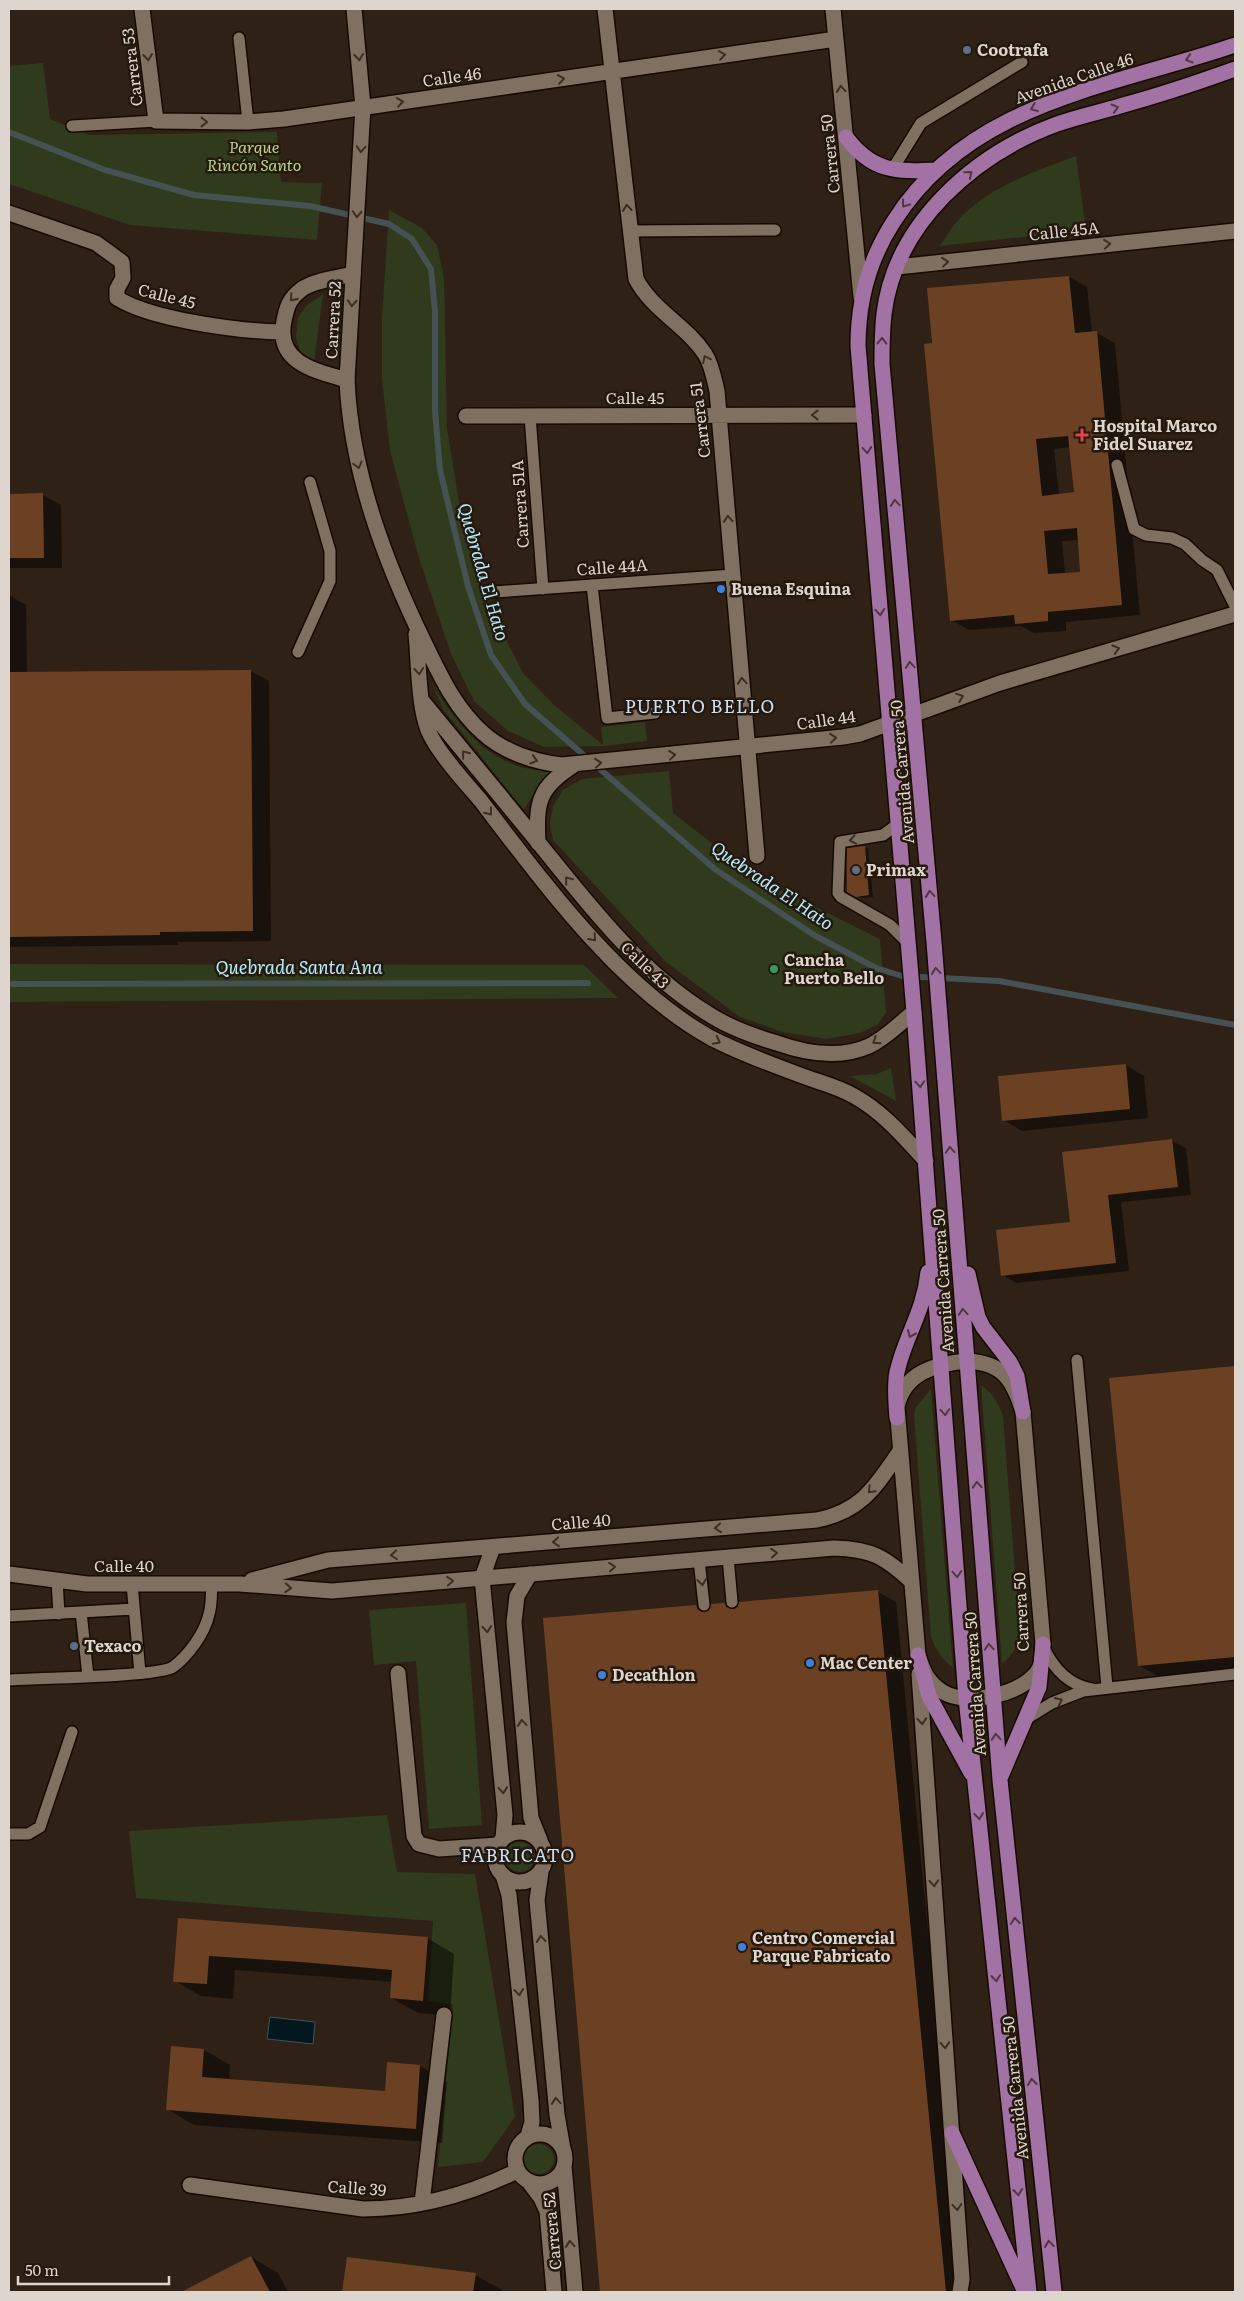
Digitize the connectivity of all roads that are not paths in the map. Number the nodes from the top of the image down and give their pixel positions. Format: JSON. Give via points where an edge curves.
{"nodes":[{"id":1,"x":142,"y":9,"type":"edge"},
{"id":2,"x":354,"y":9,"type":"edge"},
{"id":3,"x":605,"y":9,"type":"edge"},
{"id":4,"x":833,"y":9,"type":"edge"},
{"id":5,"x":239,"y":38,"type":"dead end"},
{"id":6,"x":836,"y":39,"type":"junction"},
{"id":7,"x":1235,"y":45,"type":"edge"},
{"id":8,"x":1022,"y":62,"type":"dead end"},
{"id":9,"x":1235,"y":69,"type":"edge"},
{"id":10,"x":612,"y":72,"type":"junction"},
{"id":11,"x":364,"y":108,"type":"junction"},
{"id":12,"x":156,"y":122,"type":"junction"},
{"id":13,"x":248,"y":122,"type":"junction"},
{"id":14,"x":72,"y":126,"type":"dead end"},
{"id":15,"x":846,"y":137,"type":"junction"},
{"id":16,"x":892,"y":170,"type":"junction"},
{"id":17,"x":936,"y":170,"type":"junction"},
{"id":18,"x":9,"y":214,"type":"edge"},
{"id":19,"x":775,"y":230,"type":"dead end"},
{"id":20,"x":1235,"y":230,"type":"edge"},
{"id":21,"x":629,"y":231,"type":"junction"},
{"id":22,"x":897,"y":267,"type":"junction"},
{"id":23,"x":353,"y":274,"type":"junction"},
{"id":24,"x":861,"y":296,"type":"junction"},
{"id":25,"x":281,"y":332,"type":"junction"},
{"id":26,"x":347,"y":380,"type":"junction"},
{"id":27,"x":718,"y":415,"type":"junction"},
{"id":28,"x":864,"y":415,"type":"junction"},
{"id":29,"x":466,"y":416,"type":"dead end"},
{"id":30,"x":530,"y":416,"type":"junction"},
{"id":31,"x":1118,"y":465,"type":"dead end"},
{"id":32,"x":310,"y":482,"type":"dead end"},
{"id":33,"x":733,"y":575,"type":"junction"},
{"id":34,"x":592,"y":585,"type":"junction"},
{"id":35,"x":543,"y":589,"type":"junction"},
{"id":36,"x":494,"y":592,"type":"dead end"},
{"id":37,"x":1235,"y":606,"type":"edge"},
{"id":38,"x":1235,"y":614,"type":"edge"},
{"id":39,"x":414,"y":623,"type":"junction"},
{"id":40,"x":298,"y":652,"type":"dead end"},
{"id":41,"x":422,"y":701,"type":"junction"},
{"id":42,"x":655,"y":713,"type":"dead end"},
{"id":43,"x":915,"y":713,"type":"junction"},
{"id":44,"x":890,"y":723,"type":"junction"},
{"id":45,"x":748,"y":747,"type":"junction"},
{"id":46,"x":574,"y":765,"type":"junction"},
{"id":47,"x":898,"y":824,"type":"junction"},
{"id":48,"x":538,"y":843,"type":"junction"},
{"id":49,"x":757,"y":856,"type":"dead end"},
{"id":50,"x":909,"y":944,"type":"junction"},
{"id":51,"x":914,"y":1006,"type":"junction"},
{"id":52,"x":926,"y":1161,"type":"junction"},
{"id":53,"x":957,"y":1233,"type":"junction"},
{"id":54,"x":931,"y":1236,"type":"junction"},
{"id":55,"x":1077,"y":1360,"type":"dead end"},
{"id":56,"x":967,"y":1361,"type":"junction"},
{"id":57,"x":941,"y":1364,"type":"junction"},
{"id":58,"x":1023,"y":1412,"type":"junction"},
{"id":59,"x":897,"y":1418,"type":"junction"},
{"id":60,"x":900,"y":1451,"type":"junction"},
{"id":61,"x":493,"y":1547,"type":"junction"},
{"id":62,"x":728,"y":1557,"type":"junction"},
{"id":63,"x":699,"y":1560,"type":"junction"},
{"id":64,"x":9,"y":1566,"type":"edge"},
{"id":65,"x":9,"y":1574,"type":"edge"},
{"id":66,"x":530,"y":1574,"type":"junction"},
{"id":67,"x":36,"y":1578,"type":"junction"},
{"id":68,"x":482,"y":1578,"type":"junction"},
{"id":69,"x":9,"y":1579,"type":"edge"},
{"id":70,"x":58,"y":1581,"type":"junction"},
{"id":71,"x":912,"y":1582,"type":"junction"},
{"id":72,"x":132,"y":1584,"type":"junction"},
{"id":73,"x":212,"y":1584,"type":"junction"},
{"id":74,"x":240,"y":1584,"type":"junction"},
{"id":75,"x":732,"y":1602,"type":"dead end"},
{"id":76,"x":704,"y":1605,"type":"dead end"},
{"id":77,"x":134,"y":1609,"type":"junction"},
{"id":78,"x":81,"y":1612,"type":"junction"},
{"id":79,"x":59,"y":1614,"type":"junction"},
{"id":80,"x":9,"y":1616,"type":"edge"},
{"id":81,"x":1043,"y":1644,"type":"junction"},
{"id":82,"x":918,"y":1655,"type":"junction"},
{"id":83,"x":398,"y":1673,"type":"dead end"},
{"id":84,"x":140,"y":1674,"type":"junction"},
{"id":85,"x":1235,"y":1674,"type":"edge"},
{"id":86,"x":88,"y":1676,"type":"junction"},
{"id":87,"x":9,"y":1680,"type":"edge"},
{"id":88,"x":1107,"y":1688,"type":"junction"},
{"id":89,"x":1094,"y":1689,"type":"junction"},
{"id":90,"x":993,"y":1695,"type":"junction"},
{"id":91,"x":966,"y":1698,"type":"junction"},
{"id":92,"x":1026,"y":1720,"type":"junction"},
{"id":93,"x":72,"y":1732,"type":"dead end"},
{"id":94,"x":1000,"y":1780,"type":"junction"},
{"id":95,"x":975,"y":1781,"type":"junction"},
{"id":96,"x":9,"y":1834,"type":"edge"},
{"id":97,"x":540,"y":1840,"type":"junction"},
{"id":98,"x":500,"y":1842,"type":"junction"},
{"id":99,"x":541,"y":1872,"type":"junction"},
{"id":100,"x":503,"y":1875,"type":"junction"},
{"id":101,"x":444,"y":2015,"type":"dead end"},
{"id":102,"x":952,"y":2133,"type":"junction"},
{"id":103,"x":528,"y":2136,"type":"junction"},
{"id":104,"x":563,"y":2149,"type":"junction"},
{"id":105,"x":564,"y":2166,"type":"junction"},
{"id":106,"x":517,"y":2171,"type":"junction"},
{"id":107,"x":529,"y":2182,"type":"junction"},
{"id":108,"x":190,"y":2185,"type":"dead end"},
{"id":109,"x":422,"y":2203,"type":"junction"},
{"id":110,"x":554,"y":2292,"type":"edge"},
{"id":111,"x":575,"y":2292,"type":"edge"},
{"id":112,"x":960,"y":2292,"type":"edge"},
{"id":113,"x":1027,"y":2292,"type":"edge"},
{"id":114,"x":1054,"y":2292,"type":"edge"}],
"edges":[{"from":1,"to":12,"type":"street","name":"Carrera 53","one_way":true},
{"from":2,"to":11,"type":"street","name":"Carrera 52","one_way":true},
{"from":3,"to":10,"type":"street","name":"Carrera 51"},
{"from":4,"to":6,"type":"street","name":"Carrera 50"},
{"from":5,"to":13,"type":"lane"},
{"from":10,"to":6,"type":"street","name":"Calle 46","one_way":true},
{"from":15,"to":6,"type":"street","name":"Carrera 50","one_way":true},
{"from":7,"to":17,"type":"main road","name":"Avenida Calle 46","one_way":true,"via":[[1027,111],[975,139]]},
{"from":8,"to":16,"type":"lane","via":[[921,124]]},
{"from":22,"to":9,"type":"main road","one_way":true,"via":[[908,244],[936,204],[977,168],[1005,150],[1058,124]]},
{"from":11,"to":10,"type":"street","name":"Calle 46","one_way":true},
{"from":21,"to":10,"type":"street","name":"Carrera 51","one_way":true},
{"from":11,"to":13,"type":"street","name":"Calle 46"},
{"from":11,"to":23,"type":"street","name":"Carrera 52","one_way":true},
{"from":12,"to":13,"type":"street","name":"Calle 46","one_way":true},
{"from":12,"to":14,"type":"lane","name":"Calle 46"},
{"from":15,"to":16,"type":"main road","via":[[867,160]]},
{"from":15,"to":24,"type":"street","name":"Carrera 50"},
{"from":16,"to":17,"type":"main road"},
{"from":17,"to":24,"type":"main road","name":"Avenida Calle 46","one_way":true,"via":[[905,204],[885,234]]},
{"from":18,"to":25,"type":"street","name":"Calle 45","via":[[96,243],[122,262],[123,278],[117,288],[117,298],[130,306],[196,322]]},
{"from":19,"to":21,"type":"lane"},
{"from":22,"to":20,"type":"street","name":"Calle 45A","one_way":true},
{"from":27,"to":21,"type":"street","name":"Carrera 51","one_way":true,"via":[[717,391],[706,356],[652,304],[636,279]]},
{"from":43,"to":22,"type":"main road","name":"Avenida Carrera 50","one_way":true,"via":[[882,364],[884,313]]},
{"from":23,"to":25,"type":"street","one_way":true,"via":[[303,288],[288,302]]},
{"from":23,"to":26,"type":"street","name":"Carrera 52","one_way":true},
{"from":24,"to":28,"type":"main road","name":"Avenida Carrera 50","via":[[858,346]]},
{"from":25,"to":26,"type":"street","via":[[282,341],[292,357],[314,371]]},
{"from":26,"to":39,"type":"street","name":"Carrera 52","one_way":true,"via":[[351,431],[363,482],[390,565]]},
{"from":28,"to":27,"type":"street","name":"Calle 45","one_way":true},
{"from":27,"to":30,"type":"street","name":"Calle 45"},
{"from":33,"to":27,"type":"street","name":"Carrera 51","one_way":true},
{"from":28,"to":44,"type":"main road","name":"Avenida Carrera 50","one_way":true},
{"from":29,"to":30,"type":"street","name":"Calle 45"},
{"from":30,"to":35,"type":"lane","name":"Carrera 51A"},
{"from":31,"to":37,"type":"lane","via":[[1134,529],[1185,544],[1217,570]]},
{"from":32,"to":40,"type":"lane","via":[[330,551],[330,581]]},
{"from":33,"to":34,"type":"lane","name":"Calle 44A"},
{"from":45,"to":33,"type":"street","name":"Carrera 51","one_way":true},
{"from":34,"to":35,"type":"lane","name":"Calle 44A"},
{"from":34,"to":42,"type":"lane","via":[[607,718]]},
{"from":35,"to":36,"type":"lane","name":"Calle 44A"},
{"from":43,"to":38,"type":"street","name":"Calle 44","one_way":true,"via":[[1000,683]]},
{"from":39,"to":41,"type":"street","name":"Calle 43","one_way":true},
{"from":39,"to":46,"type":"street","name":"Calle 44","one_way":true,"via":[[452,698],[484,734],[519,755],[553,764]]},
{"from":48,"to":41,"type":"street","name":"Calle 43","one_way":true},
{"from":41,"to":52,"type":"street","name":"Calle 43","one_way":true,"via":[[428,729],[438,746],[567,910],[641,988],[718,1041],[859,1099],[892,1125]]},
{"from":43,"to":44,"type":"street","name":"Calle 44"},
{"from":53,"to":43,"type":"main road","name":"Avenida Carrera 50","one_way":true},
{"from":45,"to":44,"type":"street","name":"Calle 44","one_way":true,"via":[[860,734]]},
{"from":44,"to":47,"type":"main road","name":"Avenida Carrera 50"},
{"from":46,"to":45,"type":"street","name":"Calle 44","one_way":true},
{"from":45,"to":49,"type":"street","name":"Carrera 51"},
{"from":46,"to":48,"type":"street","via":[[552,781],[541,795],[537,817]]},
{"from":47,"to":50,"type":"main road","name":"Avenida Carrera 50"},
{"from":47,"to":50,"type":"lane","one_way":true,"via":[[883,835],[840,842],[838,893],[890,925]]},
{"from":51,"to":48,"type":"street","name":"Calle 43","one_way":true,"via":[[870,1046],[851,1051],[808,1052],[737,1028],[688,1001],[647,966],[607,925]]},
{"from":50,"to":51,"type":"main road","name":"Avenida Carrera 50"},
{"from":51,"to":52,"type":"main road","name":"Avenida Carrera 50","one_way":true},
{"from":52,"to":54,"type":"main road","name":"Avenida Carrera 50"},
{"from":56,"to":53,"type":"main road","name":"Avenida Carrera 50","one_way":true},
{"from":53,"to":58,"type":"main road","via":[[978,1317],[1017,1376]]},
{"from":54,"to":57,"type":"main road","name":"Avenida Carrera 50"},
{"from":54,"to":59,"type":"main road","one_way":true,"via":[[922,1305],[897,1372]]},
{"from":55,"to":88,"type":"lane"},
{"from":56,"to":57,"type":"street","name":"Carrera 50"},
{"from":56,"to":58,"type":"street","name":"Carrera 50","via":[[984,1362],[998,1368],[1017,1390]]},
{"from":90,"to":56,"type":"main road","name":"Avenida Carrera 50","one_way":true},
{"from":57,"to":59,"type":"street","name":"Carrera 50","via":[[923,1370],[909,1381],[899,1397]]},
{"from":57,"to":91,"type":"main road","name":"Avenida Carrera 50","one_way":true},
{"from":58,"to":81,"type":"street","name":"Carrera 50"},
{"from":59,"to":60,"type":"street","name":"Carrera 50"},
{"from":60,"to":61,"type":"street","name":"Calle 40","one_way":true,"via":[[864,1498],[836,1516]]},
{"from":60,"to":71,"type":"street","name":"Carrera 50"},
{"from":61,"to":68,"type":"street"},
{"from":61,"to":74,"type":"street","name":"Calle 40","one_way":true,"via":[[328,1560]]},
{"from":62,"to":63,"type":"street","name":"Calle 40"},
{"from":62,"to":71,"type":"street","name":"Calle 40","one_way":true,"via":[[834,1548],[859,1549],[883,1558]]},
{"from":62,"to":75,"type":"lane"},
{"from":66,"to":63,"type":"street","name":"Calle 40","one_way":true},
{"from":63,"to":76,"type":"lane","one_way":true},
{"from":64,"to":67,"type":"street"},
{"from":65,"to":67,"type":"street","name":"Calle 40"},
{"from":66,"to":68,"type":"street","name":"Calle 40"},
{"from":97,"to":66,"type":"street","one_way":true,"via":[[531,1818],[514,1622],[517,1596]]},
{"from":67,"to":69,"type":"street"},
{"from":67,"to":70,"type":"street","name":"Calle 40"},
{"from":74,"to":68,"type":"street","name":"Calle 40","one_way":true,"via":[[332,1591]]},
{"from":68,"to":98,"type":"street","one_way":true,"via":[[505,1815]]},
{"from":70,"to":72,"type":"street","name":"Calle 40"},
{"from":70,"to":79,"type":"lane"},
{"from":71,"to":82,"type":"street","name":"Carrera 50"},
{"from":72,"to":73,"type":"street","name":"Calle 40"},
{"from":72,"to":77,"type":"lane"},
{"from":73,"to":74,"type":"street","name":"Calle 40"},
{"from":73,"to":84,"type":"lane","via":[[209,1615],[191,1649],[172,1668]]},
{"from":77,"to":78,"type":"lane"},
{"from":77,"to":84,"type":"lane"},
{"from":78,"to":79,"type":"lane"},
{"from":78,"to":86,"type":"lane"},
{"from":79,"to":80,"type":"lane"},
{"from":81,"to":89,"type":"lane","via":[[1052,1663],[1068,1680]]},
{"from":81,"to":90,"type":"street","name":"Carrera 50","via":[[1040,1667],[1031,1679],[1010,1692]]},
{"from":81,"to":92,"type":"main road","via":[[1041,1678]]},
{"from":82,"to":91,"type":"street","name":"Carrera 50","via":[[926,1678],[933,1685],[945,1693]]},
{"from":82,"to":95,"type":"main road","via":[[929,1696]]},
{"from":82,"to":102,"type":"street","one_way":true},
{"from":83,"to":98,"type":"street","via":[[414,1836],[419,1844],[438,1849]]},
{"from":84,"to":86,"type":"lane"},
{"from":85,"to":88,"type":"lane"},
{"from":86,"to":87,"type":"lane"},
{"from":88,"to":89,"type":"lane"},
{"from":92,"to":89,"type":"lane","one_way":true,"via":[[1052,1704]]},
{"from":90,"to":91,"type":"street","name":"Carrera 50"},
{"from":94,"to":90,"type":"main road","name":"Avenida Carrera 50","one_way":true},
{"from":91,"to":95,"type":"main road","name":"Avenida Carrera 50"},
{"from":92,"to":94,"type":"main road"},
{"from":93,"to":96,"type":"lane","via":[[40,1827],[28,1834]]},
{"from":114,"to":94,"type":"main road","name":"Avenida Carrera 50","one_way":true},
{"from":95,"to":113,"type":"main road","name":"Avenida Carrera 50","one_way":true},
{"from":97,"to":98,"type":"street","via":[[526,1832],[509,1834]]},
{"from":97,"to":99,"type":"street","via":[[546,1855]]},
{"from":98,"to":100,"type":"street","via":[[495,1861]]},
{"from":99,"to":100,"type":"street","via":[[527,1881],[510,1880]]},
{"from":104,"to":99,"type":"street","one_way":true,"via":[[537,1900]]},
{"from":100,"to":103,"type":"street","one_way":true,"via":[[509,1895],[531,2100],[532,2122]]},
{"from":101,"to":109,"type":"street"},
{"from":102,"to":112,"type":"street","one_way":true,"via":[[962,2279]]},
{"from":102,"to":113,"type":"main road"},
{"from":103,"to":104,"type":"street","via":[[552,2137]]},
{"from":103,"to":106,"type":"street","via":[[514,2155]]},
{"from":104,"to":105,"type":"street"},
{"from":105,"to":107,"type":"street","via":[[554,2180],[546,2184]]},
{"from":111,"to":105,"type":"street","name":"Carrera 52","one_way":true},
{"from":106,"to":107,"type":"street"},
{"from":106,"to":109,"type":"street","name":"Calle 39","via":[[481,2186]]},
{"from":107,"to":110,"type":"street","name":"Carrera 52","via":[[547,2211]]},
{"from":108,"to":109,"type":"street","name":"Calle 39","via":[[363,2209]]}]}
